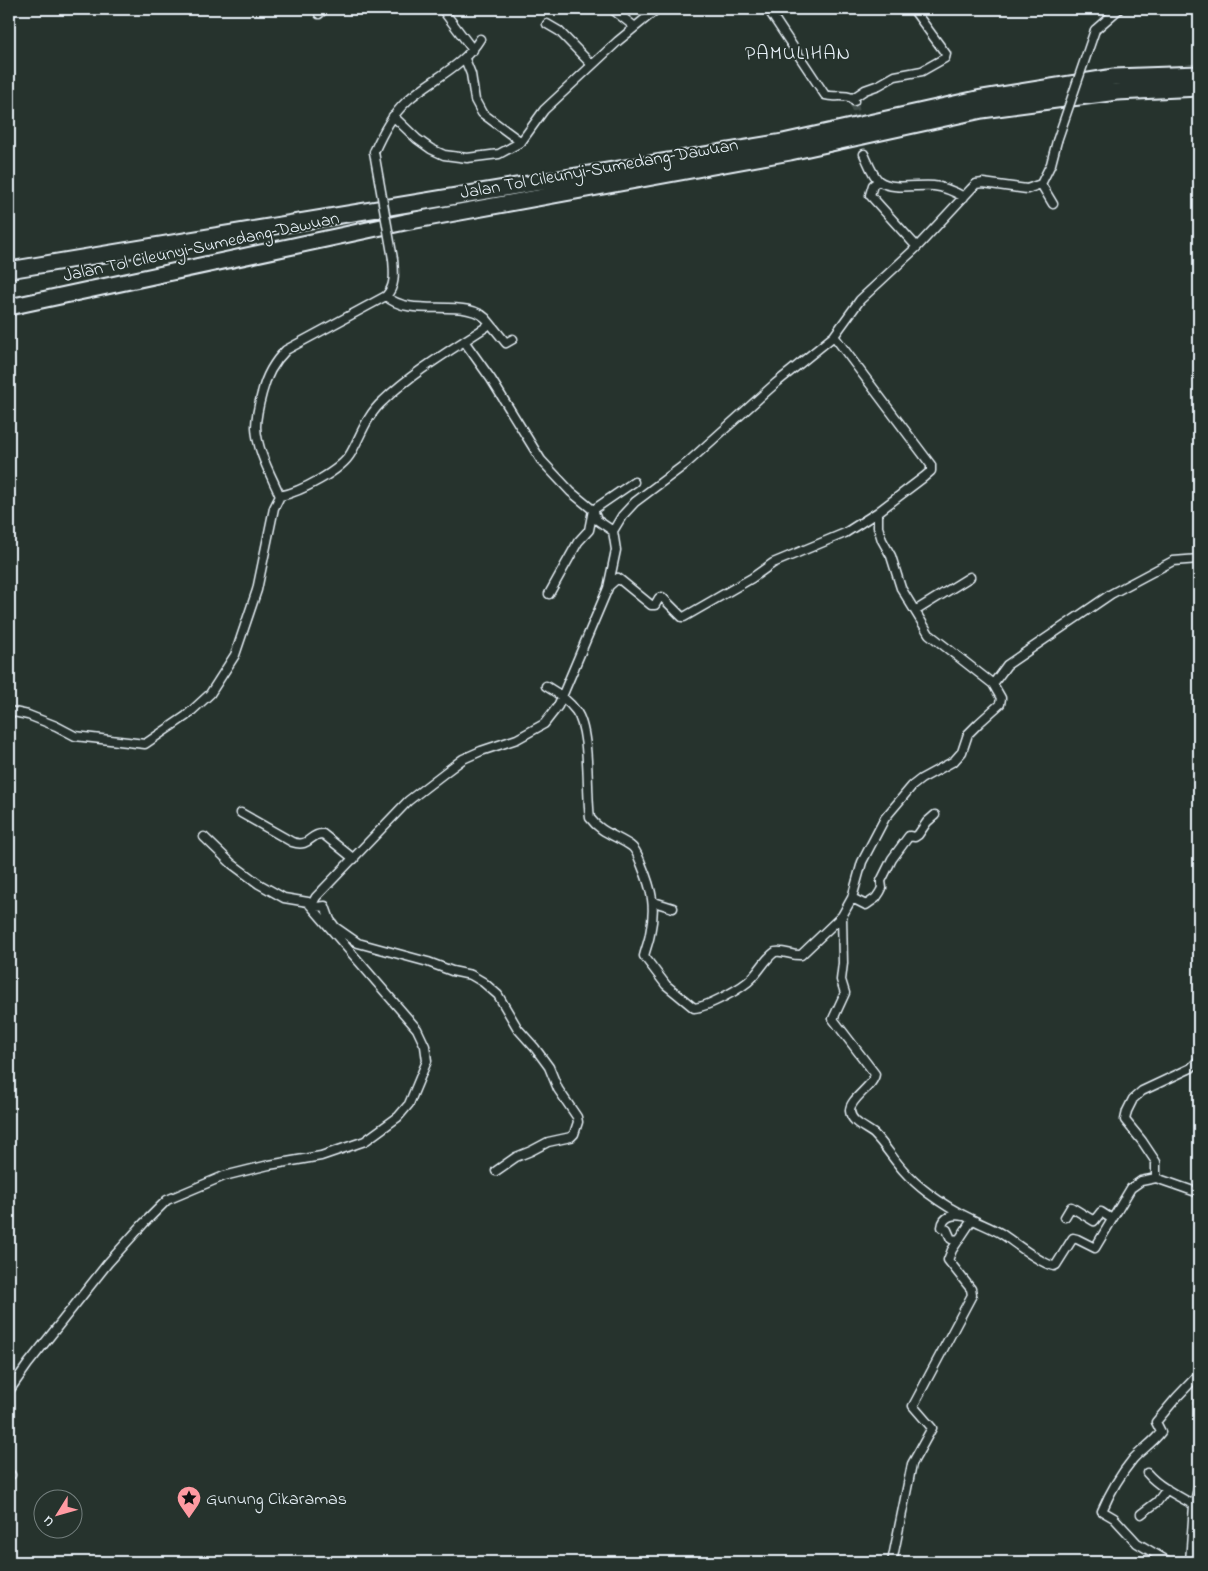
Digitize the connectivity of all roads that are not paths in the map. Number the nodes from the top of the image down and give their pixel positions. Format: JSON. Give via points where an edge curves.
{"nodes":[{"id":1,"x":442,"y":9,"type":"edge"},
{"id":2,"x":612,"y":9,"type":"edge"},
{"id":3,"x":657,"y":9,"type":"edge"},
{"id":4,"x":768,"y":9,"type":"edge"},
{"id":5,"x":913,"y":9,"type":"edge"},
{"id":6,"x":1119,"y":9,"type":"edge"},
{"id":7,"x":547,"y":24,"type":"dead end"},
{"id":8,"x":635,"y":27,"type":"junction"},
{"id":9,"x":480,"y":40,"type":"dead end"},
{"id":10,"x":473,"y":50,"type":"junction"},
{"id":11,"x":465,"y":58,"type":"junction"},
{"id":12,"x":592,"y":65,"type":"junction"},
{"id":13,"x":1199,"y":74,"type":"edge"},
{"id":14,"x":1199,"y":88,"type":"edge"},
{"id":15,"x":392,"y":116,"type":"junction"},
{"id":16,"x":521,"y":142,"type":"junction"},
{"id":17,"x":864,"y":154,"type":"tunnel mouth"},
{"id":18,"x":878,"y":180,"type":"junction"},
{"id":19,"x":1041,"y":184,"type":"junction"},
{"id":20,"x":964,"y":197,"type":"junction"},
{"id":21,"x":1052,"y":204,"type":"dead end"},
{"id":22,"x":917,"y":247,"type":"junction"},
{"id":23,"x":9,"y":270,"type":"edge"},
{"id":24,"x":386,"y":296,"type":"junction"},
{"id":25,"x":9,"y":307,"type":"edge"},
{"id":26,"x":489,"y":322,"type":"junction"},
{"id":27,"x":834,"y":336,"type":"junction"},
{"id":28,"x":513,"y":339,"type":"dead end"},
{"id":29,"x":464,"y":341,"type":"junction"},
{"id":30,"x":634,"y":482,"type":"dead end"},
{"id":31,"x":280,"y":496,"type":"junction"},
{"id":32,"x":593,"y":510,"type":"junction"},
{"id":33,"x":878,"y":512,"type":"junction"},
{"id":34,"x":613,"y":531,"type":"junction"},
{"id":35,"x":1199,"y":559,"type":"edge"},
{"id":36,"x":970,"y":577,"type":"dead end"},
{"id":37,"x":608,"y":588,"type":"junction"},
{"id":38,"x":549,"y":594,"type":"dead end"},
{"id":39,"x":915,"y":611,"type":"junction"},
{"id":40,"x":993,"y":684,"type":"junction"},
{"id":41,"x":546,"y":686,"type":"dead end"},
{"id":42,"x":562,"y":696,"type":"junction"},
{"id":43,"x":9,"y":711,"type":"edge"},
{"id":44,"x":241,"y":813,"type":"dead end"},
{"id":45,"x":935,"y":816,"type":"dead end"},
{"id":46,"x":204,"y":836,"type":"dead end"},
{"id":47,"x":354,"y":858,"type":"junction"},
{"id":48,"x":852,"y":898,"type":"junction"},
{"id":49,"x":654,"y":902,"type":"junction"},
{"id":50,"x":311,"y":906,"type":"junction"},
{"id":51,"x":673,"y":908,"type":"dead end"},
{"id":52,"x":842,"y":916,"type":"junction"},
{"id":53,"x":1199,"y":1060,"type":"edge"},
{"id":54,"x":496,"y":1171,"type":"dead end"},
{"id":55,"x":1156,"y":1178,"type":"junction"},
{"id":56,"x":1199,"y":1193,"type":"edge"},
{"id":57,"x":1065,"y":1217,"type":"dead end"},
{"id":58,"x":968,"y":1218,"type":"junction"},
{"id":59,"x":1112,"y":1219,"type":"junction"},
{"id":60,"x":959,"y":1240,"type":"junction"},
{"id":61,"x":1199,"y":1374,"type":"edge"},
{"id":62,"x":9,"y":1391,"type":"edge"},
{"id":63,"x":1147,"y":1473,"type":"dead end"},
{"id":64,"x":1199,"y":1485,"type":"edge"},
{"id":65,"x":1167,"y":1489,"type":"junction"},
{"id":66,"x":1194,"y":1505,"type":"junction"},
{"id":67,"x":1142,"y":1514,"type":"dead end"},
{"id":68,"x":892,"y":1562,"type":"edge"},
{"id":69,"x":1169,"y":1562,"type":"edge"},
{"id":70,"x":1190,"y":1562,"type":"edge"}],
"edges":[{"from":1,"to":10,"type":"street"},
{"from":2,"to":8,"type":"street"},
{"from":3,"to":8,"type":"street"},
{"from":4,"to":5,"type":"street","via":[[825,95],[853,100],[865,90],[894,76],[922,71],[945,58],[946,54]]},
{"from":6,"to":19,"type":"street","bridge":true,"via":[[1095,30],[1051,164]]},
{"from":7,"to":12,"type":"street","via":[[559,31]]},
{"from":8,"to":12,"type":"street"},
{"from":9,"to":10,"type":"street"},
{"from":10,"to":11,"type":"street"},
{"from":11,"to":15,"type":"street","via":[[409,99]]},
{"from":11,"to":16,"type":"street","via":[[475,100],[482,113]]},
{"from":12,"to":16,"type":"street","via":[[544,110]]},
{"from":13,"to":23,"type":"highway","name":"Jalan Tol Cileunyi–Sumedang–Dawuan","via":[[1114,78],[977,98],[783,142]]},
{"from":14,"to":25,"type":"highway","name":"Jalan Tol Cileunyi–Sumedang–Dawuan","via":[[1117,92],[982,110],[790,152],[405,222]]},
{"from":15,"to":16,"type":"street","via":[[417,139],[444,155],[467,158],[499,154]]},
{"from":15,"to":24,"type":"street","bridge":true,"via":[[374,152],[393,259],[394,279]]},
{"from":17,"to":18,"type":"street"},
{"from":18,"to":20,"type":"street","via":[[903,186],[932,185]]},
{"from":18,"to":22,"type":"street","via":[[870,194]]},
{"from":19,"to":20,"type":"street","via":[[1028,189],[976,184]]},
{"from":19,"to":21,"type":"street"},
{"from":20,"to":22,"type":"street"},
{"from":22,"to":27,"type":"street","via":[[860,300]]},
{"from":24,"to":26,"type":"street","via":[[408,307],[468,310]]},
{"from":24,"to":31,"type":"street","via":[[286,350],[269,372],[256,426],[260,447]]},
{"from":26,"to":28,"type":"street","via":[[506,343]]},
{"from":26,"to":29,"type":"street"},
{"from":27,"to":33,"type":"street","via":[[931,465],[931,471]]},
{"from":27,"to":34,"type":"street","via":[[687,463],[635,502]]},
{"from":29,"to":31,"type":"street","via":[[380,402],[350,456],[332,472]]},
{"from":29,"to":32,"type":"street","via":[[541,460]]},
{"from":30,"to":32,"type":"street"},
{"from":31,"to":43,"type":"street","via":[[274,508],[257,590],[235,655],[210,694],[186,716],[145,744],[75,736],[28,715]]},
{"from":32,"to":34,"type":"street","via":[[597,520]]},
{"from":32,"to":38,"type":"street","via":[[589,530],[578,542]]},
{"from":33,"to":37,"type":"street","via":[[845,534],[773,563],[684,617],[662,597],[651,605],[618,578]]},
{"from":33,"to":39,"type":"street","via":[[882,540],[901,588]]},
{"from":34,"to":37,"type":"street","via":[[616,550]]},
{"from":35,"to":40,"type":"street","via":[[1173,561],[1111,594],[1007,665]]},
{"from":36,"to":39,"type":"street"},
{"from":37,"to":42,"type":"street"},
{"from":39,"to":40,"type":"street","via":[[929,634]]},
{"from":40,"to":48,"type":"street","via":[[1001,698],[998,707],[968,734],[962,752],[954,761],[917,782],[885,818],[862,862]]},
{"from":41,"to":42,"type":"street"},
{"from":42,"to":47,"type":"street","via":[[544,724],[517,739],[463,759],[416,795]]},
{"from":42,"to":49,"type":"street","via":[[577,712],[584,728],[590,818],[612,836],[632,846],[650,884]]},
{"from":44,"to":47,"type":"street","via":[[292,842],[304,844],[323,834]]},
{"from":45,"to":48,"type":"street","via":[[918,835],[909,836],[900,848],[881,881],[882,888],[876,898],[866,905]]},
{"from":46,"to":50,"type":"street","via":[[258,884],[284,898],[308,902]]},
{"from":47,"to":50,"type":"street"},
{"from":48,"to":52,"type":"street"},
{"from":49,"to":51,"type":"street"},
{"from":49,"to":52,"type":"street","via":[[651,933],[644,956],[666,985],[694,1008],[739,988],[752,979],[775,952],[801,955]]},
{"from":50,"to":54,"type":"street","via":[[325,906],[335,927],[358,943],[471,975],[483,982],[498,995],[518,1029],[542,1056],[558,1089],[575,1112],[576,1128],[570,1137],[548,1142],[510,1160]]},
{"from":50,"to":62,"type":"street","via":[[416,1029],[425,1046],[427,1061],[409,1104],[398,1117],[365,1141],[321,1156],[224,1176],[167,1200],[108,1263]]},
{"from":52,"to":58,"type":"street","via":[[841,980],[845,990],[833,1019],[875,1077],[850,1112],[854,1120],[881,1141],[903,1171],[929,1194]]},
{"from":53,"to":55,"type":"street","via":[[1191,1068],[1142,1091],[1127,1111],[1125,1120],[1156,1162]]},
{"from":55,"to":56,"type":"street"},
{"from":55,"to":59,"type":"street","via":[[1141,1181],[1131,1188]]},
{"from":57,"to":59,"type":"street","via":[[1071,1207],[1094,1222],[1101,1212]]},
{"from":58,"to":59,"type":"street","via":[[1000,1232],[1054,1266],[1073,1238],[1095,1248]]},
{"from":58,"to":60,"type":"street"},
{"from":58,"to":60,"type":"street","via":[[950,1216],[942,1223],[951,1239]]},
{"from":60,"to":68,"type":"street","via":[[948,1260],[971,1289],[972,1295],[913,1406],[932,1428],[912,1464]]},
{"from":61,"to":69,"type":"street","via":[[1156,1422],[1161,1432],[1134,1458],[1110,1492],[1102,1510],[1137,1543]]},
{"from":63,"to":65,"type":"street"},
{"from":64,"to":66,"type":"street"},
{"from":65,"to":66,"type":"street"},
{"from":65,"to":67,"type":"street"},
{"from":66,"to":70,"type":"street"}]}
